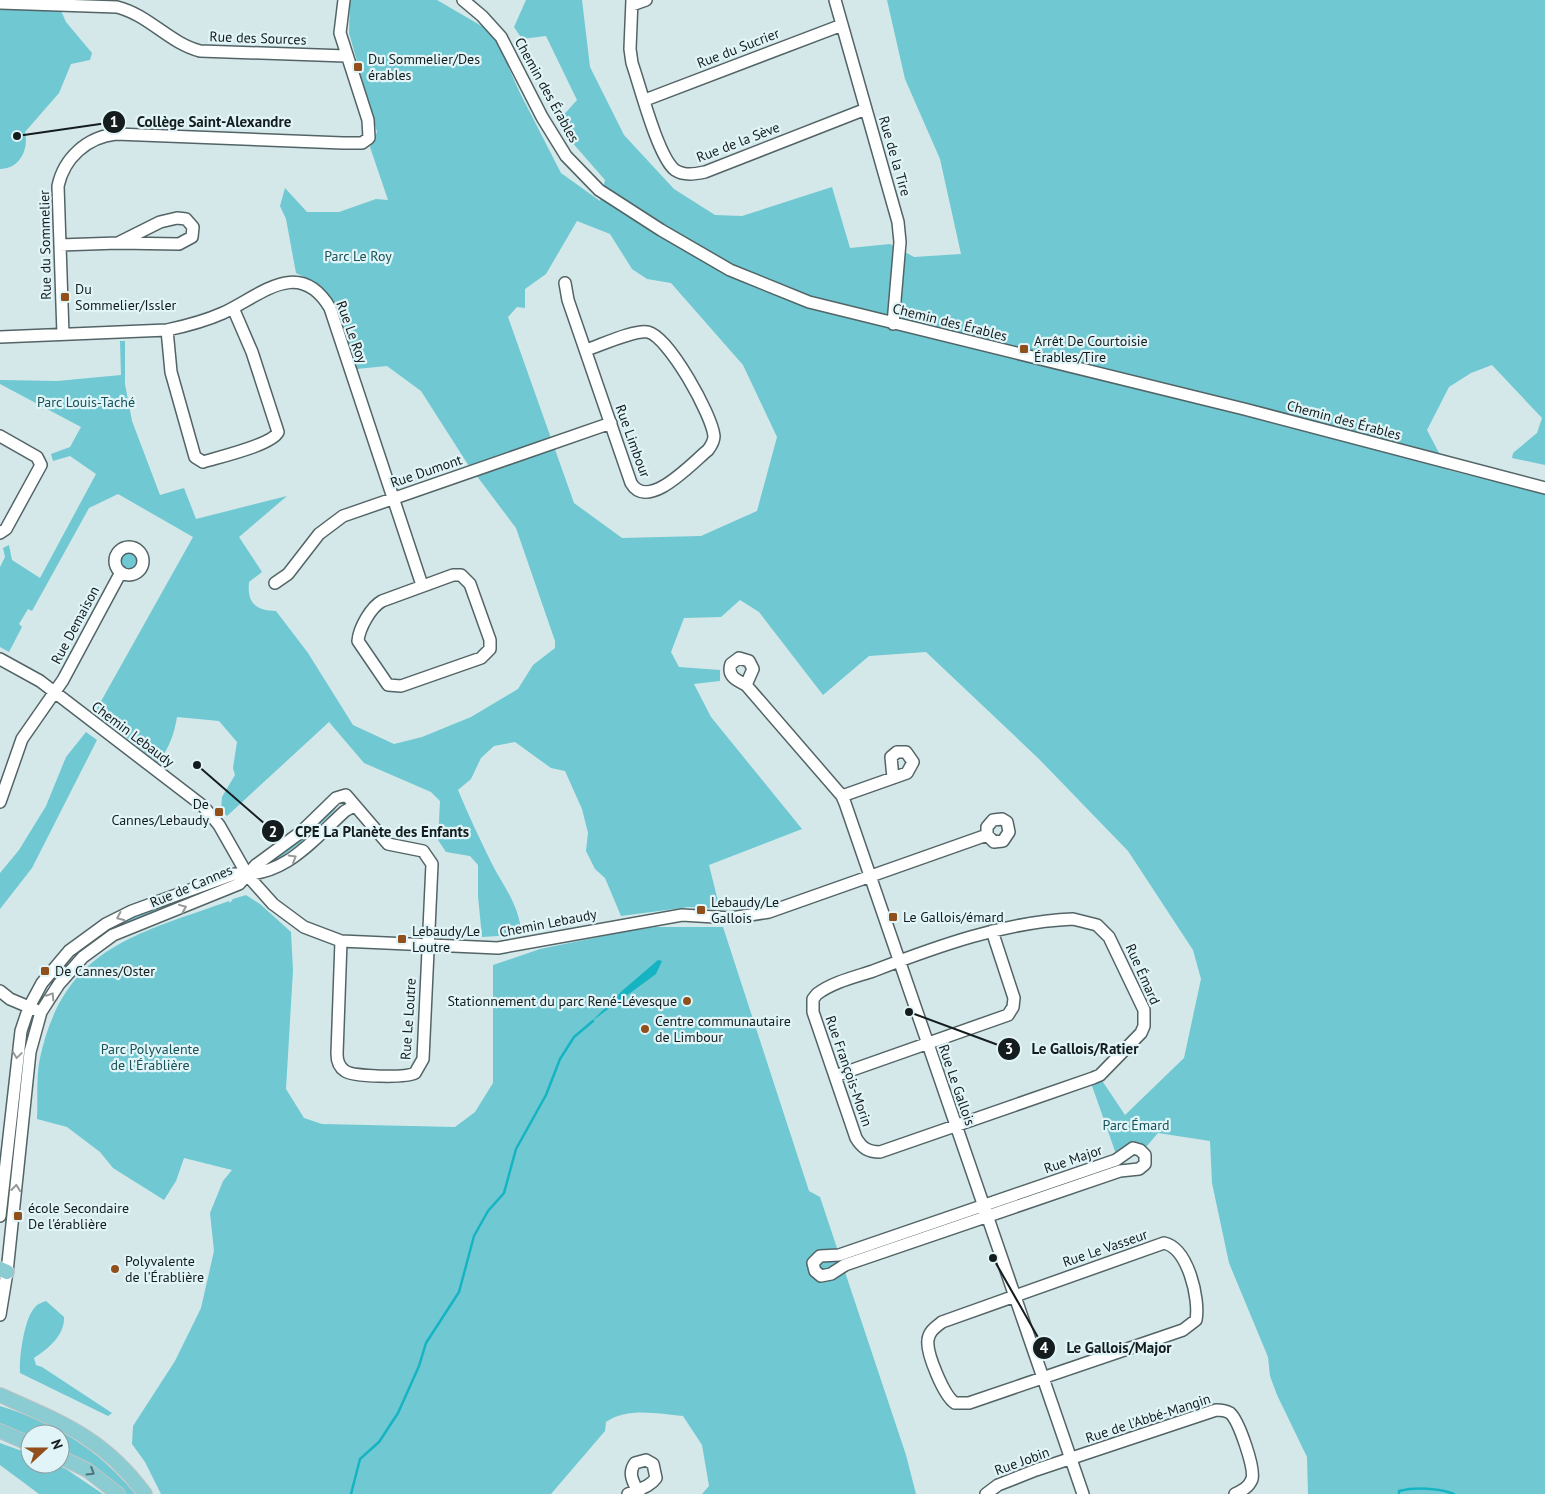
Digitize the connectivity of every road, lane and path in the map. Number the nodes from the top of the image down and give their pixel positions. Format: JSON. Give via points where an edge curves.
{"nodes":[{"id":1,"x":344,"y":0,"type":"edge"},
{"id":2,"x":463,"y":0,"type":"edge"},
{"id":3,"x":646,"y":0,"type":"edge"},
{"id":4,"x":835,"y":0,"type":"edge"},
{"id":5,"x":0,"y":3,"type":"edge"},
{"id":6,"x":632,"y":3,"type":"edge"},
{"id":7,"x":842,"y":25,"type":"junction"},
{"id":8,"x":346,"y":56,"type":"junction"},
{"id":9,"x":645,"y":100,"type":"junction"},
{"id":10,"x":866,"y":109,"type":"junction"},
{"id":11,"x":118,"y":243,"type":"junction"},
{"id":12,"x":60,"y":245,"type":"junction"},
{"id":13,"x":565,"y":283,"type":"dead end"},
{"id":14,"x":233,"y":308,"type":"junction"},
{"id":15,"x":893,"y":324,"type":"junction"},
{"id":16,"x":167,"y":330,"type":"junction"},
{"id":17,"x":62,"y":334,"type":"junction"},
{"id":18,"x":0,"y":337,"type":"edge"},
{"id":19,"x":586,"y":350,"type":"junction"},
{"id":20,"x":611,"y":423,"type":"junction"},
{"id":21,"x":0,"y":436,"type":"edge"},
{"id":22,"x":1545,"y":488,"type":"edge"},
{"id":23,"x":392,"y":498,"type":"junction"},
{"id":24,"x":0,"y":533,"type":"edge"},
{"id":25,"x":121,"y":572,"type":"dead end"},
{"id":26,"x":275,"y":583,"type":"dead end"},
{"id":27,"x":422,"y":585,"type":"junction"},
{"id":28,"x":0,"y":659,"type":"edge"},
{"id":29,"x":746,"y":685,"type":"dead end"},
{"id":30,"x":54,"y":692,"type":"junction"},
{"id":31,"x":892,"y":778,"type":"dead end"},
{"id":32,"x":842,"y":796,"type":"junction"},
{"id":33,"x":0,"y":802,"type":"edge"},
{"id":34,"x":354,"y":806,"type":"junction"},
{"id":35,"x":987,"y":835,"type":"dead end"},
{"id":36,"x":248,"y":876,"type":"junction"},
{"id":37,"x":870,"y":876,"type":"junction"},
{"id":38,"x":992,"y":931,"type":"junction"},
{"id":39,"x":341,"y":941,"type":"junction"},
{"id":40,"x":427,"y":946,"type":"junction"},
{"id":41,"x":900,"y":962,"type":"junction"},
{"id":42,"x":0,"y":991,"type":"edge"},
{"id":43,"x":29,"y":1007,"type":"junction"},
{"id":44,"x":41,"y":1012,"type":"junction"},
{"id":45,"x":927,"y":1043,"type":"junction"},
{"id":46,"x":835,"y":1076,"type":"junction"},
{"id":47,"x":956,"y":1125,"type":"junction"},
{"id":48,"x":984,"y":1210,"type":"junction"},
{"id":49,"x":0,"y":1216,"type":"edge"},
{"id":50,"x":3,"y":1270,"type":"edge"},
{"id":51,"x":1014,"y":1296,"type":"junction"},
{"id":52,"x":0,"y":1315,"type":"edge"},
{"id":53,"x":1042,"y":1378,"type":"junction"},
{"id":54,"x":2,"y":1396,"type":"edge"},
{"id":55,"x":0,"y":1432,"type":"edge"},
{"id":56,"x":20,"y":1440,"type":"edge"},
{"id":57,"x":1071,"y":1459,"type":"junction"},
{"id":58,"x":70,"y":1462,"type":"edge"},
{"id":59,"x":118,"y":1494,"type":"edge"},
{"id":60,"x":145,"y":1494,"type":"edge"},
{"id":61,"x":986,"y":1494,"type":"edge"},
{"id":62,"x":1083,"y":1494,"type":"edge"},
{"id":63,"x":1235,"y":1494,"type":"edge"}],
"edges":[{"from":1,"to":8,"type":"street","name":"Rue du Sommelier","via":[[340,33]]},
{"from":2,"to":15,"type":"street","name":"Chemin des Érables","via":[[501,37],[566,156],[599,190],[730,270],[809,302]]},
{"from":3,"to":6,"type":"street"},
{"from":4,"to":7,"type":"street","name":"Rue de la Tire"},
{"from":5,"to":8,"type":"street","name":"Rue des Sources","via":[[126,9],[183,46],[200,51]]},
{"from":6,"to":9,"type":"street","name":"Rue de la Sève","via":[[630,56]]},
{"from":7,"to":9,"type":"street","name":"Rue du Sucrier"},
{"from":7,"to":10,"type":"street","name":"Rue de la Tire"},
{"from":8,"to":12,"type":"street","name":"Rue du Sommelier","via":[[370,127],[366,142],[116,134],[100,137],[75,154],[60,178],[57,198]]},
{"from":9,"to":10,"type":"street","name":"Rue de la Sève","via":[[666,160],[676,171],[689,174],[705,172]]},
{"from":10,"to":15,"type":"street","name":"Rue de la Tire","via":[[898,222],[900,242]]},
{"from":11,"to":11,"type":"street","via":[[179,244],[192,237],[193,228],[186,220],[168,219]]},
{"from":11,"to":12,"type":"street"},
{"from":12,"to":17,"type":"street","name":"Rue du Sommelier"},
{"from":13,"to":19,"type":"street","name":"Rue Limbour"},
{"from":14,"to":16,"type":"street","name":"Rue Le Roy"},
{"from":14,"to":16,"type":"street","via":[[252,352],[278,432],[272,440],[238,452],[203,462],[195,457],[171,372]]},
{"from":14,"to":23,"type":"street","name":"Rue Le Roy","via":[[269,288],[288,282],[310,287],[322,297],[332,316]]},
{"from":15,"to":22,"type":"street","name":"Chemin des Érables","via":[[1111,375]]},
{"from":16,"to":17,"type":"street","name":"Rue Le Roy"},
{"from":17,"to":18,"type":"street","name":"Rue Le Roy"},
{"from":19,"to":20,"type":"street","name":"Rue Limbour"},
{"from":19,"to":20,"type":"street","name":"Rue Limbour","via":[[642,331],[657,337],[687,374],[712,431],[713,441],[708,450],[661,488],[650,494],[644,493],[631,483]]},
{"from":20,"to":23,"type":"street","name":"Rue Dumont"},
{"from":21,"to":24,"type":"street","via":[[37,457],[41,465],[6,529]]},
{"from":23,"to":26,"type":"street","name":"Rue Dumont","via":[[343,516],[326,528],[288,574]]},
{"from":23,"to":27,"type":"street","name":"Rue Le Roy"},
{"from":25,"to":30,"type":"street","name":"Rue Demaison"},
{"from":27,"to":27,"type":"street","via":[[458,574],[465,577],[474,593],[490,649],[481,658],[401,686],[388,685],[360,646],[360,632],[376,604]]},
{"from":28,"to":30,"type":"street","name":"Chemin Lebaudy","via":[[32,675]]},
{"from":29,"to":32,"type":"street","name":"Rue Le Gallois"},
{"from":30,"to":33,"type":"street","name":"Rue Demaison","via":[[22,739]]},
{"from":30,"to":36,"type":"street","name":"Chemin Lebaudy","via":[[209,812]]},
{"from":31,"to":32,"type":"street"},
{"from":32,"to":37,"type":"street","name":"Rue Le Gallois"},
{"from":36,"to":34,"type":"street","one_way":true,"via":[[263,874],[296,856]]},
{"from":34,"to":36,"type":"street","name":"Rue Le Loutre","via":[[346,795],[336,798],[301,832],[256,865]]},
{"from":34,"to":40,"type":"street","name":"Rue Le Loutre","via":[[388,844],[423,851],[430,859],[433,869]]},
{"from":35,"to":37,"type":"street","name":"Chemin Lebaudy"},
{"from":36,"to":39,"type":"street","name":"Chemin Lebaudy","via":[[292,920],[313,932]]},
{"from":36,"to":43,"type":"street","name":"Rue de Cannes","one_way":true,"via":[[234,874],[132,911],[106,924],[60,961],[42,983]]},
{"from":44,"to":36,"type":"street","name":"Rue de Cannes","one_way":true,"via":[[67,974],[102,942],[133,926],[239,884]]},
{"from":37,"to":40,"type":"street","name":"Chemin Lebaudy","via":[[749,917],[682,915],[498,948]]},
{"from":37,"to":41,"type":"street","name":"Rue Le Gallois"},
{"from":38,"to":41,"type":"street","name":"Rue Émard"},
{"from":38,"to":45,"type":"street","via":[[1012,991],[1013,1007],[1003,1018]]},
{"from":38,"to":47,"type":"street","name":"Rue Émard","via":[[1050,920],[1073,919],[1097,925],[1109,937],[1142,1005],[1144,1026],[1100,1074]]},
{"from":39,"to":40,"type":"street","name":"Chemin Lebaudy"},
{"from":39,"to":40,"type":"street","name":"Rue Le Loutre","via":[[337,1059],[345,1072],[355,1074],[406,1076],[415,1073],[421,1064]]},
{"from":41,"to":45,"type":"street","name":"Rue Le Gallois"},
{"from":41,"to":46,"type":"street","name":"Rue François-Morin","via":[[822,990],[813,1000],[813,1012]]},
{"from":42,"to":43,"type":"street"},
{"from":43,"to":44,"type":"street"},
{"from":43,"to":49,"type":"street","name":"Rue de Cannes","one_way":true,"via":[[17,1053]]},
{"from":50,"to":44,"type":"street","name":"Rue de Cannes","one_way":true,"via":[[30,1052]]},
{"from":45,"to":46,"type":"street"},
{"from":45,"to":47,"type":"street","name":"Rue Le Gallois"},
{"from":46,"to":47,"type":"street","name":"Rue François-Morin","via":[[856,1138],[868,1150],[880,1152]]},
{"from":47,"to":48,"type":"street","name":"Rue Le Gallois"},
{"from":48,"to":48,"type":"street","name":"Rue Major","via":[[1120,1170],[1139,1169],[1145,1164],[1145,1155],[1133,1148],[1116,1160]]},
{"from":48,"to":48,"type":"street","name":"Rue Major","via":[[839,1255],[820,1256],[813,1263],[815,1271],[827,1276],[844,1265]]},
{"from":48,"to":51,"type":"street","name":"Rue Le Gallois"},
{"from":50,"to":52,"type":"street","name":"Rue de Cannes"},
{"from":51,"to":53,"type":"street","name":"Rue Le Gallois"},
{"from":51,"to":53,"type":"street","via":[[942,1322],[930,1333],[928,1346],[945,1394],[955,1403],[969,1403]]},
{"from":51,"to":53,"type":"street","name":"Rue Le Vasseur","via":[[1164,1243],[1183,1258],[1198,1302],[1196,1320],[1190,1326]]},
{"from":53,"to":57,"type":"street","name":"Rue Le Gallois"},
{"from":54,"to":60,"type":"main road","via":[[86,1436],[116,1459]]},
{"from":55,"to":56,"type":"main road"},
{"from":57,"to":61,"type":"street","name":"Rue Jobin","via":[[998,1485]]},
{"from":57,"to":62,"type":"street","name":"Rue Le Gallois"},
{"from":57,"to":63,"type":"street","name":"Rue de l'Abbé-Mangin","via":[[1224,1410],[1237,1422],[1253,1468],[1248,1486]]},
{"from":58,"to":59,"type":"main road","one_way":true,"via":[[87,1470]]}]}
